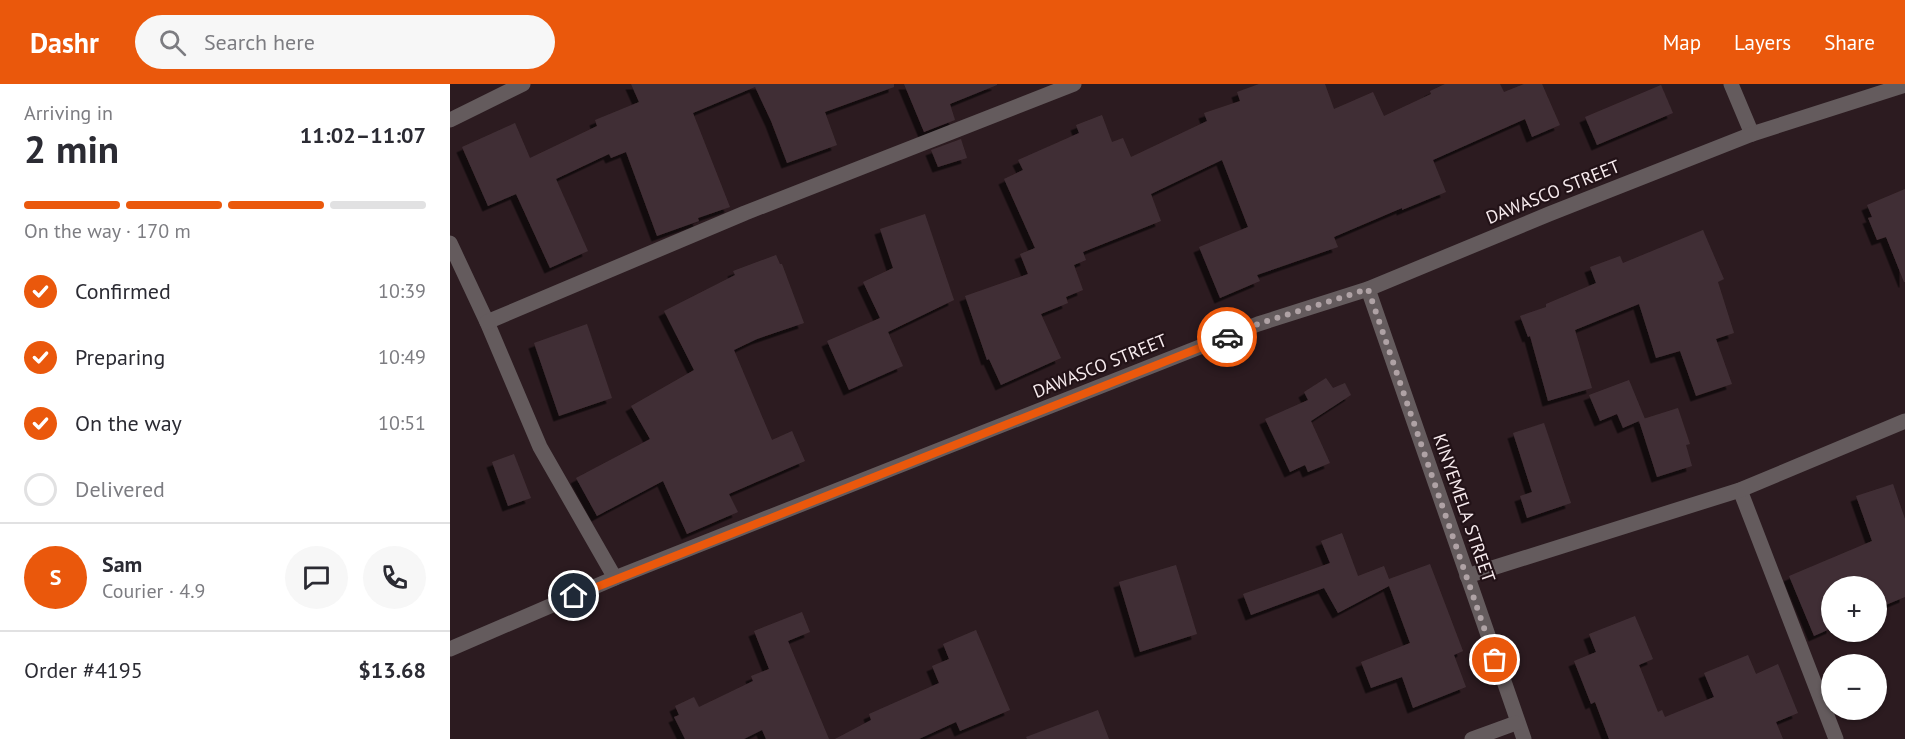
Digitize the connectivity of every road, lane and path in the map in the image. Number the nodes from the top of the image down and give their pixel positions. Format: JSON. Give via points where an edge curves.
{"nodes":[{"id":1,"x":523,"y":84,"type":"edge"},
{"id":2,"x":1074,"y":84,"type":"edge"},
{"id":3,"x":1731,"y":84,"type":"edge"},
{"id":4,"x":1905,"y":85,"type":"edge"},
{"id":5,"x":450,"y":120,"type":"edge"},
{"id":6,"x":1752,"y":134,"type":"junction"},
{"id":7,"x":450,"y":243,"type":"edge"},
{"id":8,"x":1368,"y":289,"type":"junction"},
{"id":9,"x":487,"y":322,"type":"junction"},
{"id":10,"x":1905,"y":421,"type":"edge"},
{"id":11,"x":1740,"y":490,"type":"junction"},
{"id":12,"x":1467,"y":576,"type":"junction"},
{"id":13,"x":615,"y":578,"type":"junction"},
{"id":14,"x":450,"y":649,"type":"edge"},
{"id":15,"x":1516,"y":723,"type":"junction"},
{"id":16,"x":1472,"y":739,"type":"edge"},
{"id":17,"x":1524,"y":739,"type":"edge"},
{"id":18,"x":1836,"y":739,"type":"edge"}],
"edges":[{"from":1,"to":5,"type":"street"},
{"from":2,"to":9,"type":"street","via":[[745,213]]},
{"from":3,"to":6,"type":"street"},
{"from":4,"to":6,"type":"street","name":"DAWASCO STREET"},
{"from":6,"to":8,"type":"street","name":"DAWASCO STREET"},
{"from":7,"to":9,"type":"street"},
{"from":8,"to":12,"type":"street","name":"KINYEMELA STREET"},
{"from":8,"to":13,"type":"street","name":"DAWASCO STREET","via":[[1258,324]]},
{"from":9,"to":13,"type":"street","via":[[540,447]]},
{"from":10,"to":11,"type":"street"},
{"from":11,"to":12,"type":"street"},
{"from":11,"to":18,"type":"street"},
{"from":12,"to":15,"type":"street","name":"KINYEMELA STREET"},
{"from":13,"to":14,"type":"street","name":"DAWASCO STREET"},
{"from":15,"to":16,"type":"street"},
{"from":15,"to":17,"type":"street","name":"KINYEMELA STREET"}]}
